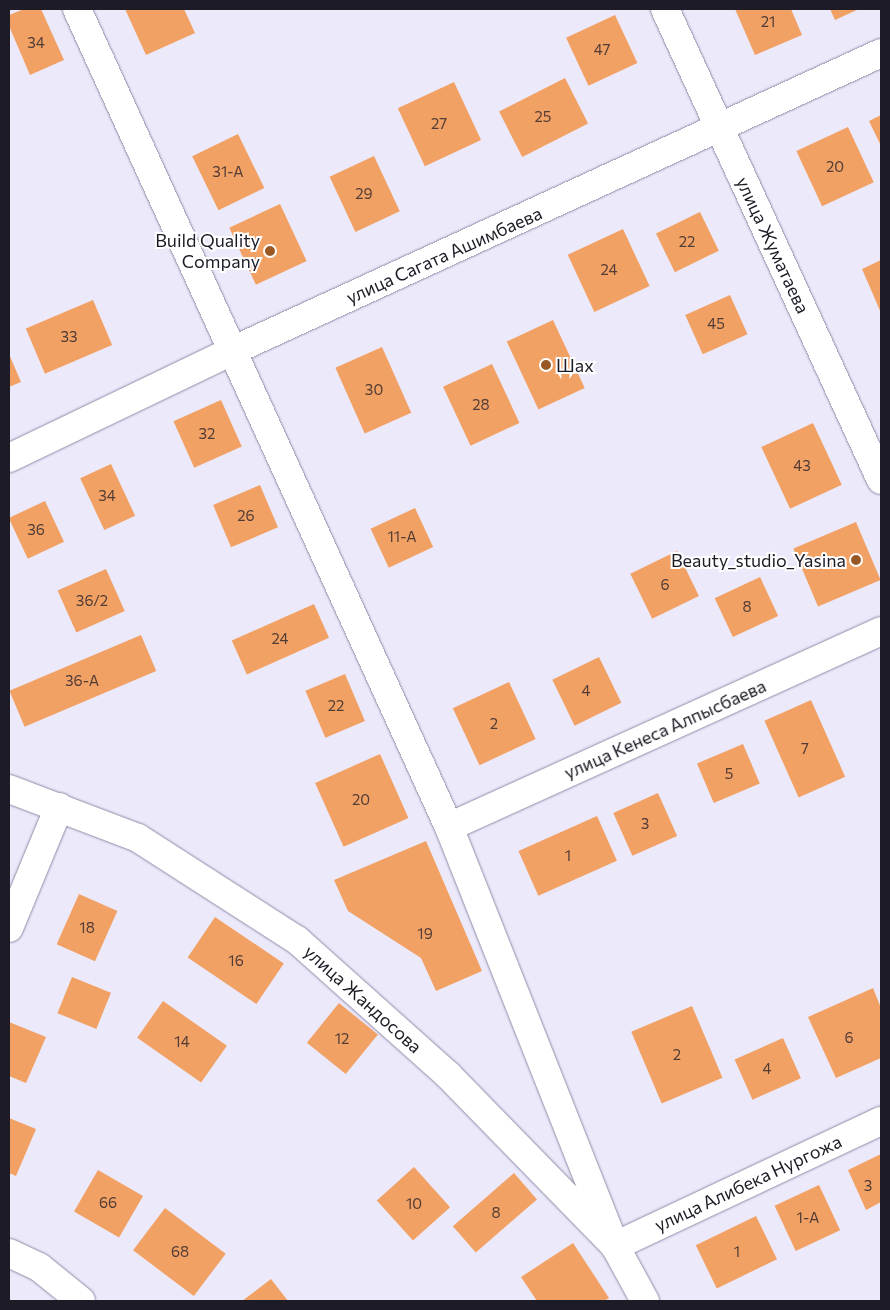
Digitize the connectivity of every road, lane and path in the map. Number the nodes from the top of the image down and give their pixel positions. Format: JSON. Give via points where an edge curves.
{"nodes":[{"id":1,"x":77,"y":9,"type":"edge"},
{"id":2,"x":665,"y":9,"type":"edge"},
{"id":3,"x":881,"y":53,"type":"edge"},
{"id":4,"x":721,"y":130,"type":"junction"},
{"id":5,"x":232,"y":351,"type":"junction"},
{"id":6,"x":9,"y":458,"type":"edge"},
{"id":7,"x":881,"y":480,"type":"edge"},
{"id":8,"x":881,"y":631,"type":"edge"},
{"id":9,"x":9,"y":789,"type":"edge"},
{"id":10,"x":59,"y":807,"type":"junction"},
{"id":11,"x":449,"y":827,"type":"junction"},
{"id":12,"x":9,"y":928,"type":"edge"},
{"id":13,"x":881,"y":1121,"type":"edge"},
{"id":14,"x":614,"y":1246,"type":"junction"},
{"id":15,"x":9,"y":1253,"type":"edge"},
{"id":16,"x":81,"y":1301,"type":"edge"},
{"id":17,"x":645,"y":1301,"type":"edge"}],
"edges":[{"from":1,"to":5,"type":"street"},
{"from":2,"to":4,"type":"street","name":"улица Жуматаева"},
{"from":3,"to":4,"type":"street","name":"улица Сагата Ашимбаева"},
{"from":4,"to":5,"type":"street","name":"улица Сагата Ашимбаева"},
{"from":4,"to":7,"type":"street","name":"улица Жуматаева"},
{"from":5,"to":6,"type":"street","name":"улица Сагата Ашимбаева"},
{"from":5,"to":11,"type":"street"},
{"from":8,"to":11,"type":"street","name":"улица Кенеса Алпысбаева"},
{"from":9,"to":10,"type":"street","name":"улица Жандосова"},
{"from":10,"to":12,"type":"street"},
{"from":10,"to":14,"type":"street","name":"улица Жандосова","via":[[138,838],[298,940],[448,1075]]},
{"from":11,"to":14,"type":"street"},
{"from":13,"to":14,"type":"street","name":"улица Алибека Нургожа"},
{"from":14,"to":17,"type":"street","name":"улица Жандосова"},
{"from":15,"to":16,"type":"street","via":[[39,1267]]}]}
